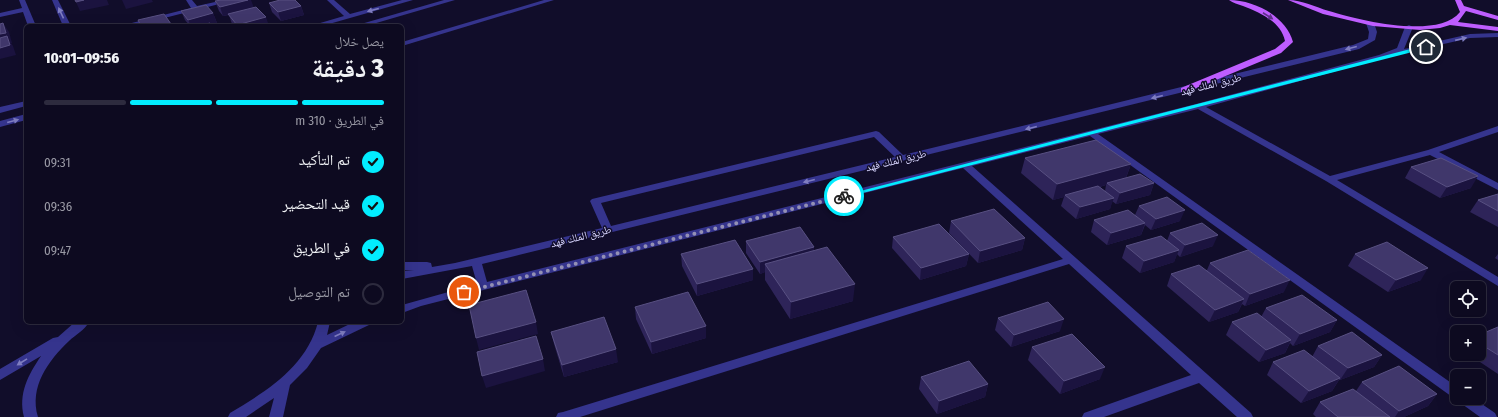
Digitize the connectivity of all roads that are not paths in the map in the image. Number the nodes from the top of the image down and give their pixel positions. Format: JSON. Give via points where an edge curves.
{"nodes":[{"id":1,"x":22,"y":0,"type":"edge"},
{"id":2,"x":55,"y":0,"type":"edge"},
{"id":3,"x":188,"y":0,"type":"edge"},
{"id":4,"x":232,"y":0,"type":"edge"},
{"id":5,"x":330,"y":0,"type":"edge"},
{"id":6,"x":410,"y":0,"type":"edge"},
{"id":7,"x":452,"y":0,"type":"edge"},
{"id":8,"x":552,"y":0,"type":"edge"},
{"id":9,"x":1232,"y":0,"type":"edge"},
{"id":10,"x":1291,"y":0,"type":"edge"},
{"id":11,"x":1458,"y":0,"type":"edge"},
{"id":12,"x":1462,"y":8,"type":"junction"},
{"id":13,"x":26,"y":9,"type":"junction"},
{"id":14,"x":196,"y":9,"type":"junction"},
{"id":15,"x":0,"y":15,"type":"edge"},
{"id":16,"x":348,"y":17,"type":"junction"},
{"id":17,"x":1498,"y":18,"type":"edge"},
{"id":18,"x":1447,"y":23,"type":"junction"},
{"id":19,"x":31,"y":24,"type":"edge"},
{"id":20,"x":66,"y":24,"type":"edge"},
{"id":21,"x":132,"y":24,"type":"edge"},
{"id":22,"x":322,"y":24,"type":"edge"},
{"id":23,"x":365,"y":24,"type":"edge"},
{"id":24,"x":1370,"y":24,"type":"junction"},
{"id":25,"x":1410,"y":27,"type":"junction"},
{"id":26,"x":1498,"y":29,"type":"edge"},
{"id":27,"x":1498,"y":35,"type":"edge"},
{"id":28,"x":404,"y":43,"type":"edge"},
{"id":29,"x":1382,"y":57,"type":"junction"},
{"id":30,"x":1184,"y":90,"type":"junction"},
{"id":31,"x":24,"y":104,"type":"edge"},
{"id":32,"x":1199,"y":106,"type":"junction"},
{"id":33,"x":0,"y":110,"type":"edge"},
{"id":34,"x":24,"y":118,"type":"edge"},
{"id":35,"x":0,"y":124,"type":"edge"},
{"id":36,"x":1498,"y":129,"type":"edge"},
{"id":37,"x":1091,"y":133,"type":"junction"},
{"id":38,"x":1431,"y":152,"type":"junction"},
{"id":39,"x":902,"y":159,"type":"junction"},
{"id":40,"x":965,"y":165,"type":"junction"},
{"id":41,"x":1329,"y":179,"type":"junction"},
{"id":42,"x":1498,"y":187,"type":"edge"},
{"id":43,"x":608,"y":230,"type":"junction"},
{"id":44,"x":1071,"y":260,"type":"junction"},
{"id":45,"x":476,"y":262,"type":"junction"},
{"id":46,"x":404,"y":266,"type":"edge"},
{"id":47,"x":455,"y":267,"type":"junction"},
{"id":48,"x":404,"y":275,"type":"edge"},
{"id":49,"x":1498,"y":282,"type":"edge"},
{"id":50,"x":483,"y":287,"type":"junction"},
{"id":51,"x":404,"y":308,"type":"edge"},
{"id":52,"x":80,"y":324,"type":"edge"},
{"id":53,"x":323,"y":324,"type":"edge"},
{"id":54,"x":361,"y":324,"type":"edge"},
{"id":55,"x":67,"y":334,"type":"junction"},
{"id":56,"x":316,"y":345,"type":"junction"},
{"id":57,"x":0,"y":375,"type":"edge"},
{"id":58,"x":1201,"y":377,"type":"junction"},
{"id":59,"x":284,"y":383,"type":"junction"},
{"id":60,"x":1450,"y":389,"type":"edge"},
{"id":61,"x":1473,"y":405,"type":"edge"},
{"id":62,"x":31,"y":417,"type":"edge"},
{"id":63,"x":235,"y":417,"type":"edge"},
{"id":64,"x":276,"y":417,"type":"edge"},
{"id":65,"x":563,"y":417,"type":"edge"},
{"id":66,"x":1089,"y":417,"type":"edge"},
{"id":67,"x":1246,"y":417,"type":"edge"},
{"id":68,"x":1490,"y":417,"type":"edge"}],
"edges":[{"from":1,"to":13,"type":"street"},
{"from":20,"to":2,"type":"street","one_way":true},
{"from":3,"to":14,"type":"street"},
{"from":4,"to":14,"type":"street"},
{"from":5,"to":16,"type":"street"},
{"from":6,"to":16,"type":"street","one_way":true},
{"from":7,"to":23,"type":"street"},
{"from":8,"to":28,"type":"street"},
{"from":9,"to":30,"type":"main road","one_way":true,"via":[[1254,8],[1270,18],[1285,30],[1289,42],[1278,50]]},
{"from":10,"to":24,"type":"main road","via":[[1335,16]]},
{"from":11,"to":12,"type":"main road"},
{"from":12,"to":17,"type":"main road"},
{"from":12,"to":18,"type":"main road","via":[[1463,12],[1455,21]]},
{"from":13,"to":15,"type":"street"},
{"from":13,"to":19,"type":"street"},
{"from":14,"to":21,"type":"street"},
{"from":16,"to":22,"type":"street"},
{"from":18,"to":25,"type":"main road"},
{"from":18,"to":26,"type":"main road"},
{"from":24,"to":25,"type":"main road"},
{"from":24,"to":30,"type":"street","name":"طريق الملك فهد","one_way":true,"via":[[1373,32],[1371,40],[1356,47]]},
{"from":25,"to":29,"type":"street","name":"طريق الملك فهد","via":[[1400,49]]},
{"from":29,"to":27,"type":"street","one_way":true,"via":[[1470,36]]},
{"from":29,"to":32,"type":"street","name":"طريق الملك فهد"},
{"from":30,"to":39,"type":"street","name":"طريق الملك فهد","one_way":true},
{"from":31,"to":33,"type":"street"},
{"from":32,"to":37,"type":"street","name":"طريق الملك فهد"},
{"from":32,"to":41,"type":"street"},
{"from":35,"to":34,"type":"street","one_way":true},
{"from":36,"to":38,"type":"street"},
{"from":37,"to":40,"type":"street","name":"طريق الملك فهد"},
{"from":37,"to":60,"type":"street"},
{"from":38,"to":41,"type":"street"},
{"from":38,"to":42,"type":"street"},
{"from":39,"to":43,"type":"street","name":"طريق الملك فهد","one_way":true},
{"from":39,"to":43,"type":"street","via":[[876,134],[595,201]]},
{"from":40,"to":44,"type":"street"},
{"from":40,"to":50,"type":"street","name":"طريق الملك فهد"},
{"from":41,"to":49,"type":"street"},
{"from":43,"to":45,"type":"street","name":"طريق الملك فهد"},
{"from":44,"to":58,"type":"street"},
{"from":44,"to":65,"type":"street"},
{"from":45,"to":47,"type":"street","name":"طريق الملك فهد"},
{"from":45,"to":50,"type":"street"},
{"from":46,"to":47,"type":"street"},
{"from":47,"to":48,"type":"street","name":"طريق الملك فهد"},
{"from":50,"to":51,"type":"street","name":"طريق الملك فهد"},
{"from":52,"to":55,"type":"street"},
{"from":53,"to":56,"type":"street"},
{"from":56,"to":54,"type":"street","one_way":true},
{"from":55,"to":57,"type":"street","one_way":true},
{"from":55,"to":62,"type":"street","via":[[46,358],[32,381],[28,405]]},
{"from":56,"to":59,"type":"street","via":[[303,364]]},
{"from":58,"to":66,"type":"street"},
{"from":58,"to":67,"type":"street"},
{"from":59,"to":63,"type":"street","via":[[254,407]]},
{"from":59,"to":64,"type":"street"},
{"from":61,"to":68,"type":"street"}]}
